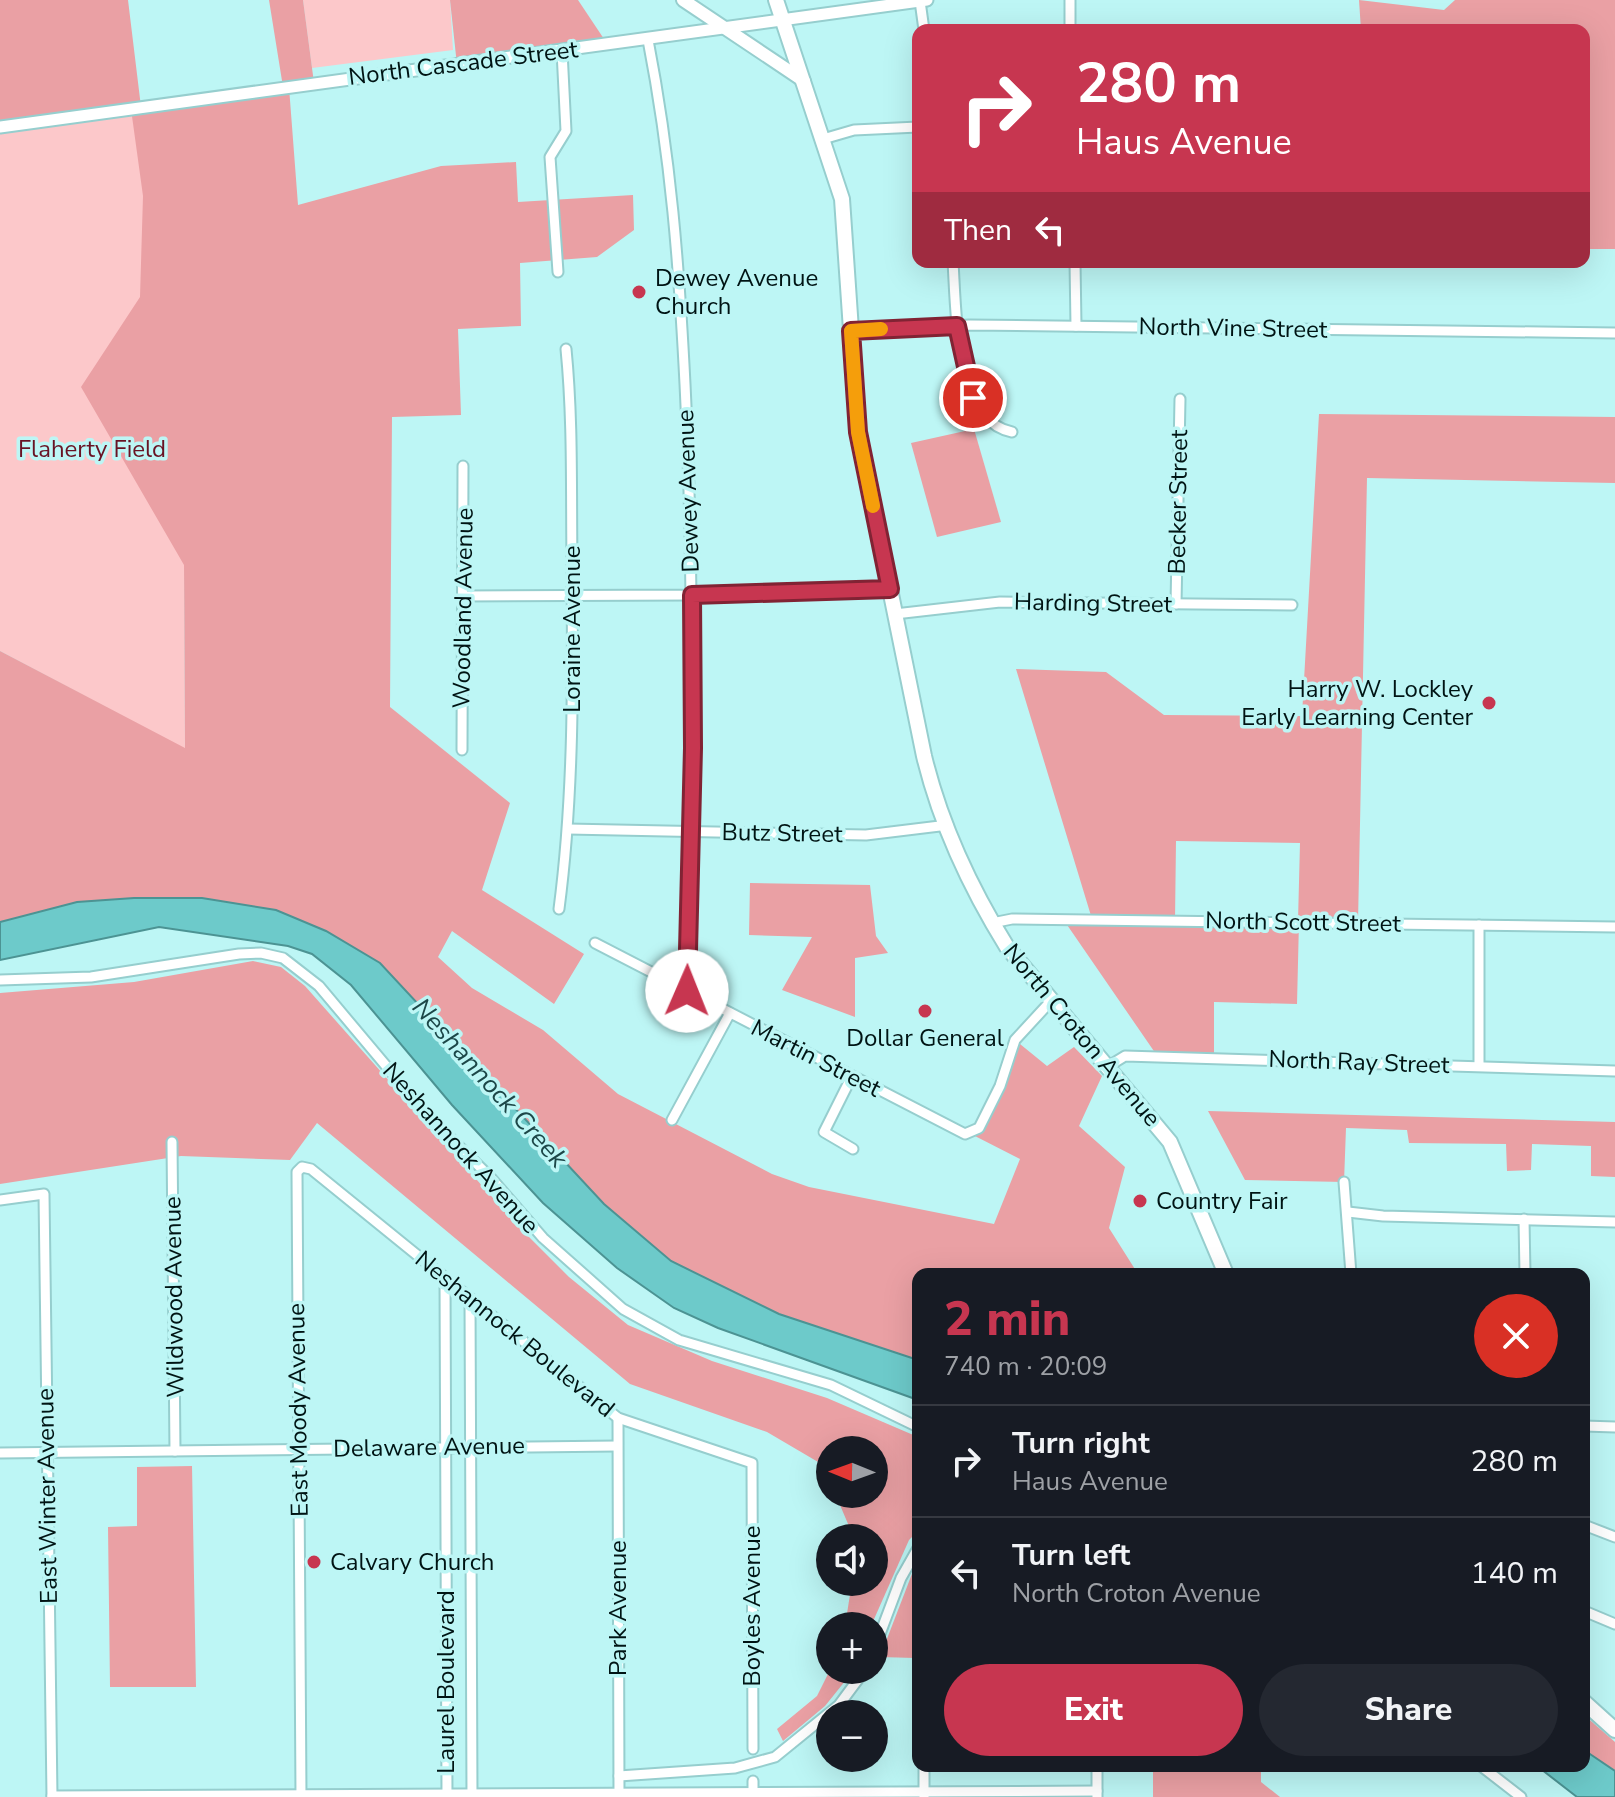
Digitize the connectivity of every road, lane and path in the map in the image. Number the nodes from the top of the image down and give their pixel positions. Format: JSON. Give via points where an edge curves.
{"nodes":[{"id":1,"x":683,"y":0,"type":"edge"},
{"id":2,"x":776,"y":0,"type":"edge"},
{"id":3,"x":927,"y":0,"type":"edge"},
{"id":4,"x":1070,"y":0,"type":"edge"},
{"id":5,"x":920,"y":1,"type":"edge"},
{"id":6,"x":783,"y":20,"type":"junction"},
{"id":7,"x":923,"y":24,"type":"edge"},
{"id":8,"x":1070,"y":24,"type":"edge"},
{"id":9,"x":725,"y":28,"type":"junction"},
{"id":10,"x":648,"y":40,"type":"junction"},
{"id":11,"x":562,"y":51,"type":"junction"},
{"id":12,"x":804,"y":81,"type":"junction"},
{"id":13,"x":0,"y":127,"type":"edge"},
{"id":14,"x":912,"y":127,"type":"edge"},
{"id":15,"x":823,"y":139,"type":"junction"},
{"id":16,"x":953,"y":268,"type":"edge"},
{"id":17,"x":1075,"y":268,"type":"edge"},
{"id":18,"x":558,"y":272,"type":"dead end"},
{"id":19,"x":957,"y":326,"type":"junction"},
{"id":20,"x":1076,"y":326,"type":"junction"},
{"id":21,"x":851,"y":331,"type":"junction"},
{"id":22,"x":1615,"y":333,"type":"edge"},
{"id":23,"x":566,"y":349,"type":"dead end"},
{"id":24,"x":1180,"y":399,"type":"dead end"},
{"id":25,"x":1012,"y":432,"type":"dead end"},
{"id":26,"x":463,"y":466,"type":"dead end"},
{"id":27,"x":890,"y":589,"type":"junction"},
{"id":28,"x":692,"y":595,"type":"junction"},
{"id":29,"x":463,"y":596,"type":"junction"},
{"id":30,"x":572,"y":596,"type":"junction"},
{"id":31,"x":1176,"y":604,"type":"junction"},
{"id":32,"x":1292,"y":605,"type":"dead end"},
{"id":33,"x":895,"y":614,"type":"junction"},
{"id":34,"x":462,"y":750,"type":"dead end"},
{"id":35,"x":948,"y":825,"type":"junction"},
{"id":36,"x":568,"y":829,"type":"junction"},
{"id":37,"x":691,"y":832,"type":"junction"},
{"id":38,"x":559,"y":909,"type":"dead end"},
{"id":39,"x":992,"y":923,"type":"junction"},
{"id":40,"x":1479,"y":925,"type":"junction"},
{"id":41,"x":1615,"y":927,"type":"edge"},
{"id":42,"x":595,"y":943,"type":"dead end"},
{"id":43,"x":0,"y":980,"type":"edge"},
{"id":44,"x":687,"y":991,"type":"junction"},
{"id":45,"x":1050,"y":1002,"type":"junction"},
{"id":46,"x":730,"y":1013,"type":"junction"},
{"id":47,"x":1479,"y":1066,"type":"junction"},
{"id":48,"x":1107,"y":1067,"type":"junction"},
{"id":49,"x":1615,"y":1071,"type":"edge"},
{"id":50,"x":852,"y":1076,"type":"junction"},
{"id":51,"x":672,"y":1120,"type":"dead end"},
{"id":52,"x":172,"y":1142,"type":"dead end"},
{"id":53,"x":853,"y":1149,"type":"dead end"},
{"id":54,"x":300,"y":1168,"type":"joint"},
{"id":55,"x":1344,"y":1182,"type":"dead end"},
{"id":56,"x":0,"y":1200,"type":"edge"},
{"id":57,"x":1348,"y":1212,"type":"junction"},
{"id":58,"x":1524,"y":1219,"type":"junction"},
{"id":59,"x":1615,"y":1222,"type":"edge"},
{"id":60,"x":1223,"y":1268,"type":"edge"},
{"id":61,"x":1351,"y":1268,"type":"edge"},
{"id":62,"x":1525,"y":1268,"type":"edge"},
{"id":63,"x":445,"y":1279,"type":"junction"},
{"id":64,"x":470,"y":1300,"type":"junction"},
{"id":65,"x":618,"y":1418,"type":"junction"},
{"id":66,"x":912,"y":1424,"type":"edge"},
{"id":67,"x":1590,"y":1426,"type":"edge"},
{"id":68,"x":1615,"y":1427,"type":"edge"},
{"id":69,"x":617,"y":1446,"type":"junction"},
{"id":70,"x":446,"y":1447,"type":"junction"},
{"id":71,"x":470,"y":1447,"type":"junction"},
{"id":72,"x":298,"y":1449,"type":"junction"},
{"id":73,"x":175,"y":1451,"type":"junction"},
{"id":74,"x":47,"y":1452,"type":"junction"},
{"id":75,"x":0,"y":1453,"type":"edge"},
{"id":76,"x":752,"y":1463,"type":"joint"},
{"id":77,"x":1590,"y":1527,"type":"edge"},
{"id":78,"x":1615,"y":1537,"type":"edge"},
{"id":79,"x":912,"y":1559,"type":"edge"},
{"id":80,"x":888,"y":1613,"type":"edge"},
{"id":81,"x":1590,"y":1614,"type":"edge"},
{"id":82,"x":1615,"y":1624,"type":"edge"},
{"id":83,"x":855,"y":1684,"type":"edge"},
{"id":84,"x":1590,"y":1707,"type":"edge"},
{"id":85,"x":1615,"y":1730,"type":"edge"},
{"id":86,"x":753,"y":1749,"type":"dead end"},
{"id":87,"x":924,"y":1772,"type":"edge"},
{"id":88,"x":1097,"y":1772,"type":"edge"},
{"id":89,"x":1489,"y":1772,"type":"edge"},
{"id":90,"x":619,"y":1776,"type":"junction"},
{"id":91,"x":753,"y":1781,"type":"dead end"},
{"id":92,"x":924,"y":1794,"type":"edge"},
{"id":93,"x":1097,"y":1794,"type":"edge"},
{"id":94,"x":447,"y":1795,"type":"edge"},
{"id":95,"x":472,"y":1795,"type":"edge"},
{"id":96,"x":619,"y":1795,"type":"edge"},
{"id":97,"x":753,"y":1795,"type":"edge"},
{"id":98,"x":52,"y":1796,"type":"edge"},
{"id":99,"x":301,"y":1796,"type":"edge"},
{"id":100,"x":1521,"y":1797,"type":"edge"}],
"edges":[{"from":1,"to":9,"type":"main road"},
{"from":2,"to":6,"type":"main road","name":"North Croton Avenue"},
{"from":3,"to":5,"type":"street","name":"North Cascade Street"},
{"from":4,"to":8,"type":"street"},
{"from":5,"to":6,"type":"street","name":"North Cascade Street"},
{"from":5,"to":7,"type":"street"},
{"from":6,"to":9,"type":"street","name":"North Cascade Street"},
{"from":6,"to":12,"type":"main road","name":"North Croton Avenue"},
{"from":9,"to":10,"type":"street","name":"North Cascade Street"},
{"from":9,"to":12,"type":"main road"},
{"from":10,"to":11,"type":"street","name":"North Cascade Street"},
{"from":10,"to":28,"type":"street","name":"Dewey Avenue","via":[[677,228]]},
{"from":11,"to":13,"type":"street","name":"North Cascade Street"},
{"from":11,"to":18,"type":"street","via":[[566,131],[550,157]]},
{"from":12,"to":15,"type":"main road","name":"North Croton Avenue"},
{"from":14,"to":15,"type":"street","via":[[854,130]]},
{"from":15,"to":21,"type":"main road","name":"North Croton Avenue","via":[[845,216]]},
{"from":16,"to":19,"type":"street"},
{"from":17,"to":20,"type":"street"},
{"from":19,"to":20,"type":"street","name":"North Vine Street"},
{"from":19,"to":21,"type":"street","name":"North Vine Street"},
{"from":19,"to":25,"type":"street","via":[[973,398],[991,422]]},
{"from":20,"to":22,"type":"street","name":"North Vine Street"},
{"from":21,"to":27,"type":"main road","name":"North Croton Avenue","via":[[858,432]]},
{"from":23,"to":30,"type":"street","name":"Loraine Avenue"},
{"from":24,"to":31,"type":"street","name":"Becker Street"},
{"from":26,"to":29,"type":"street","name":"Woodland Avenue"},
{"from":27,"to":28,"type":"street"},
{"from":27,"to":33,"type":"main road","name":"North Croton Avenue"},
{"from":28,"to":30,"type":"street"},
{"from":28,"to":37,"type":"street","name":"Dewey Avenue"},
{"from":29,"to":30,"type":"street"},
{"from":29,"to":34,"type":"street","name":"Woodland Avenue"},
{"from":30,"to":36,"type":"street","name":"Loraine Avenue"},
{"from":31,"to":32,"type":"street","name":"Harding Street"},
{"from":31,"to":33,"type":"street","name":"Harding Street","via":[[1000,602]]},
{"from":33,"to":35,"type":"main road","name":"North Croton Avenue","via":[[926,764]]},
{"from":35,"to":37,"type":"street","name":"Butz Street","via":[[866,835]]},
{"from":35,"to":39,"type":"main road","name":"North Croton Avenue"},
{"from":36,"to":37,"type":"street","name":"Butz Street"},
{"from":36,"to":38,"type":"street","name":"Loraine Avenue"},
{"from":37,"to":44,"type":"street","name":"Dewey Avenue"},
{"from":39,"to":40,"type":"street","name":"North Scott Street","via":[[1082,919]]},
{"from":39,"to":45,"type":"main road","name":"North Croton Avenue"},
{"from":40,"to":41,"type":"street","name":"North Scott Street"},
{"from":40,"to":47,"type":"street"},
{"from":42,"to":44,"type":"street","name":"Martin Street"},
{"from":43,"to":66,"type":"street","name":"Neshannock Avenue","via":[[91,977],[239,954],[283,958],[319,986],[429,1117],[543,1238],[623,1309],[679,1340],[831,1385]]},
{"from":44,"to":46,"type":"street","name":"Martin Street"},
{"from":45,"to":48,"type":"main road","name":"North Croton Avenue"},
{"from":45,"to":50,"type":"street","name":"Martin Street","via":[[1015,1040],[976,1132],[965,1134]]},
{"from":46,"to":50,"type":"street","name":"Martin Street"},
{"from":46,"to":51,"type":"street"},
{"from":47,"to":48,"type":"street","name":"North Ray Street","via":[[1125,1056]]},
{"from":47,"to":49,"type":"street","name":"North Ray Street"},
{"from":48,"to":60,"type":"main road","name":"North Croton Avenue","via":[[1170,1142]]},
{"from":50,"to":53,"type":"street","via":[[824,1132]]},
{"from":52,"to":73,"type":"street","name":"Wildwood Avenue"},
{"from":54,"to":63,"type":"street","name":"Neshannock Boulevard","via":[[311,1169]]},
{"from":54,"to":72,"type":"street","name":"East Moody Avenue"},
{"from":55,"to":57,"type":"street"},
{"from":56,"to":74,"type":"street","name":"East Winter Avenue","via":[[44,1194]]},
{"from":57,"to":58,"type":"street"},
{"from":57,"to":61,"type":"street"},
{"from":58,"to":59,"type":"street"},
{"from":58,"to":62,"type":"street"},
{"from":63,"to":64,"type":"street","name":"Neshannock Boulevard"},
{"from":63,"to":70,"type":"street","name":"Laurel Boulevard"},
{"from":64,"to":65,"type":"street","name":"Neshannock Boulevard"},
{"from":64,"to":71,"type":"street","name":"Laurel Boulevard"},
{"from":65,"to":69,"type":"street","name":"Park Avenue"},
{"from":65,"to":76,"type":"street","name":"Neshannock Boulevard"},
{"from":67,"to":68,"type":"street"},
{"from":69,"to":71,"type":"street","name":"Delaware Avenue"},
{"from":69,"to":90,"type":"street","name":"Park Avenue"},
{"from":70,"to":71,"type":"street","name":"Delaware Avenue"},
{"from":70,"to":72,"type":"street","name":"Delaware Avenue"},
{"from":70,"to":94,"type":"street","name":"Laurel Boulevard"},
{"from":71,"to":95,"type":"street","name":"Laurel Boulevard"},
{"from":72,"to":73,"type":"street","name":"Delaware Avenue"},
{"from":72,"to":99,"type":"street","name":"East Moody Avenue"},
{"from":73,"to":74,"type":"street","name":"Delaware Avenue"},
{"from":74,"to":75,"type":"street","name":"Delaware Avenue"},
{"from":74,"to":98,"type":"street","name":"East Winter Avenue"},
{"from":76,"to":86,"type":"street","name":"Boyles Avenue"},
{"from":77,"to":78,"type":"street"},
{"from":79,"to":80,"type":"street"},
{"from":81,"to":82,"type":"street"},
{"from":83,"to":90,"type":"street","via":[[839,1705],[775,1757],[735,1768]]},
{"from":84,"to":85,"type":"main road"},
{"from":87,"to":92,"type":"street"},
{"from":88,"to":93,"type":"street"},
{"from":89,"to":100,"type":"street"},
{"from":90,"to":96,"type":"street","name":"Park Avenue"},
{"from":91,"to":97,"type":"street"},
{"from":92,"to":93,"type":"street"},
{"from":92,"to":97,"type":"street"},
{"from":94,"to":95,"type":"street"},
{"from":94,"to":99,"type":"street"},
{"from":95,"to":96,"type":"street"},
{"from":96,"to":97,"type":"street"},
{"from":98,"to":99,"type":"street"}]}
